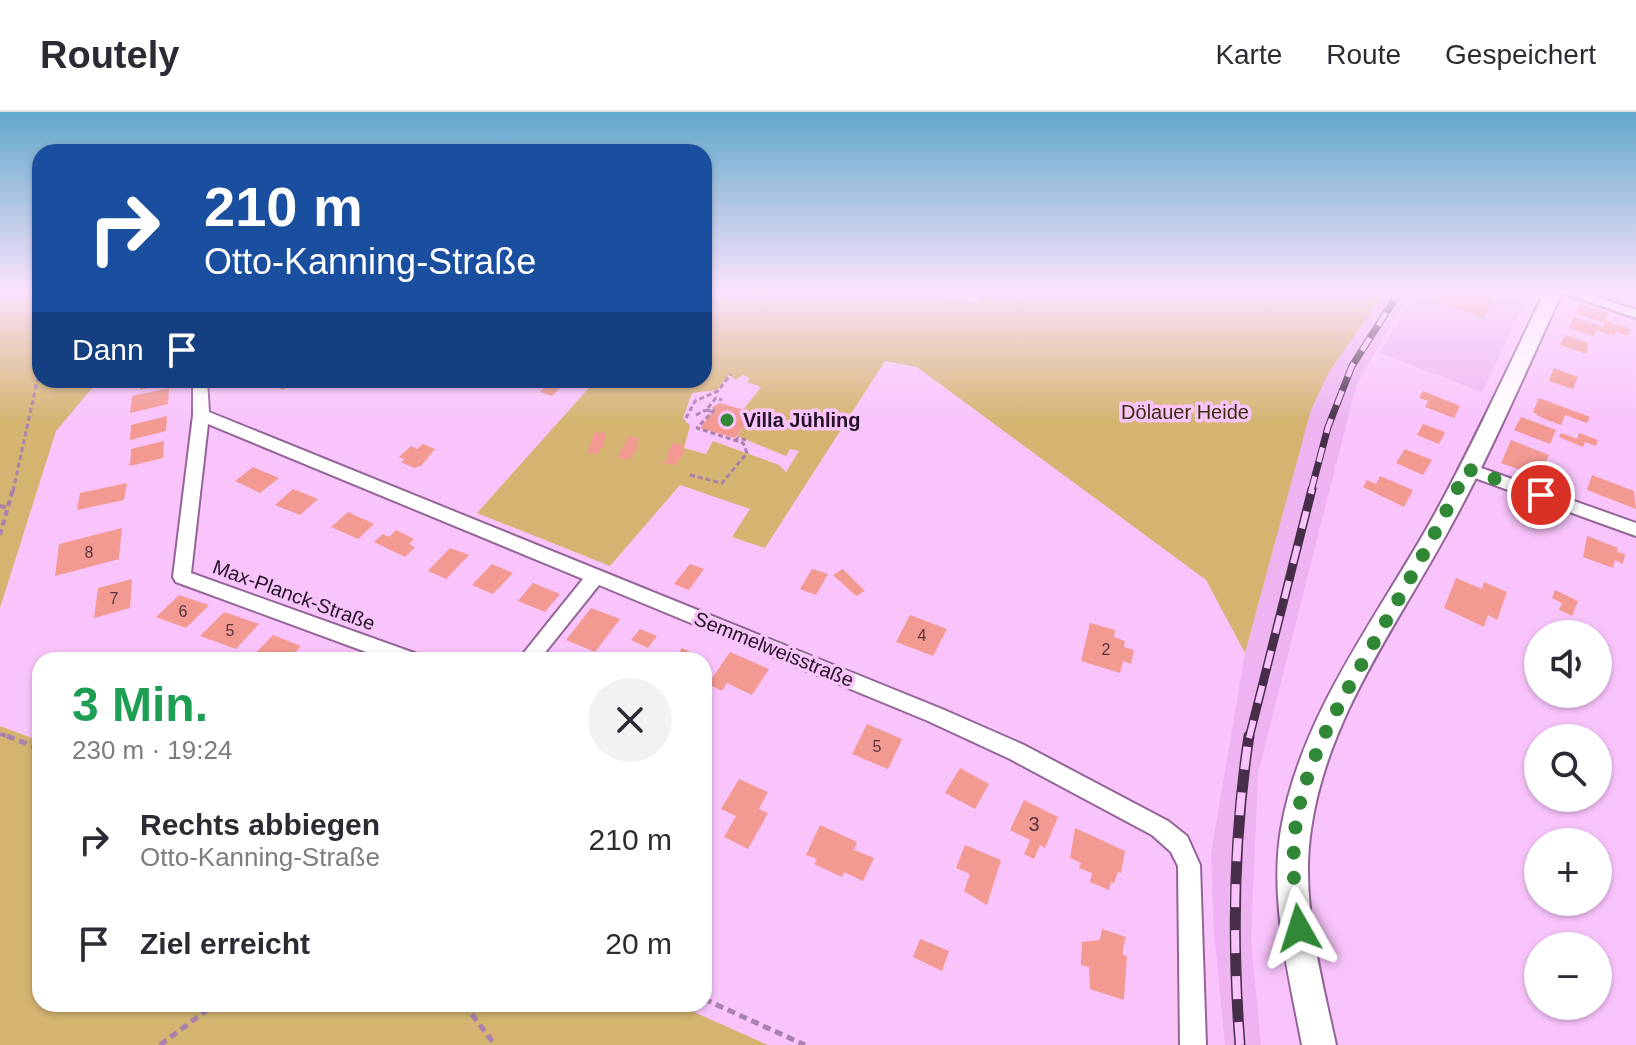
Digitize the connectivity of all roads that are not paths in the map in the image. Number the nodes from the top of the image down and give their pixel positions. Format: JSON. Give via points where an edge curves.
{"nodes":[{"id":1,"x":1533,"y":335,"type":"edge"},
{"id":2,"x":200,"y":388,"type":"edge"},
{"id":3,"x":201,"y":415,"type":"junction"},
{"id":4,"x":1467,"y":469,"type":"junction"},
{"id":5,"x":1636,"y":530,"type":"edge"},
{"id":6,"x":597,"y":575,"type":"junction"},
{"id":7,"x":388,"y":652,"type":"edge"},
{"id":8,"x":534,"y":652,"type":"edge"},
{"id":9,"x":1193,"y":1045,"type":"edge"},
{"id":10,"x":1319,"y":1045,"type":"edge"}],
"edges":[{"from":1,"to":4,"type":"main road"},
{"from":2,"to":3,"type":"street"},
{"from":3,"to":6,"type":"street","name":"Semmelweisstraße"},
{"from":3,"to":7,"type":"street","name":"Max-Planck-Straße","via":[[182,577]]},
{"from":4,"to":5,"type":"street"},
{"from":4,"to":10,"type":"main road","via":[[1330,721],[1308,775],[1295,831],[1295,903]]},
{"from":6,"to":8,"type":"street"},
{"from":6,"to":9,"type":"street","name":"Semmelweisstraße","via":[[962,727],[1160,828],[1179,844],[1189,865]]}]}
